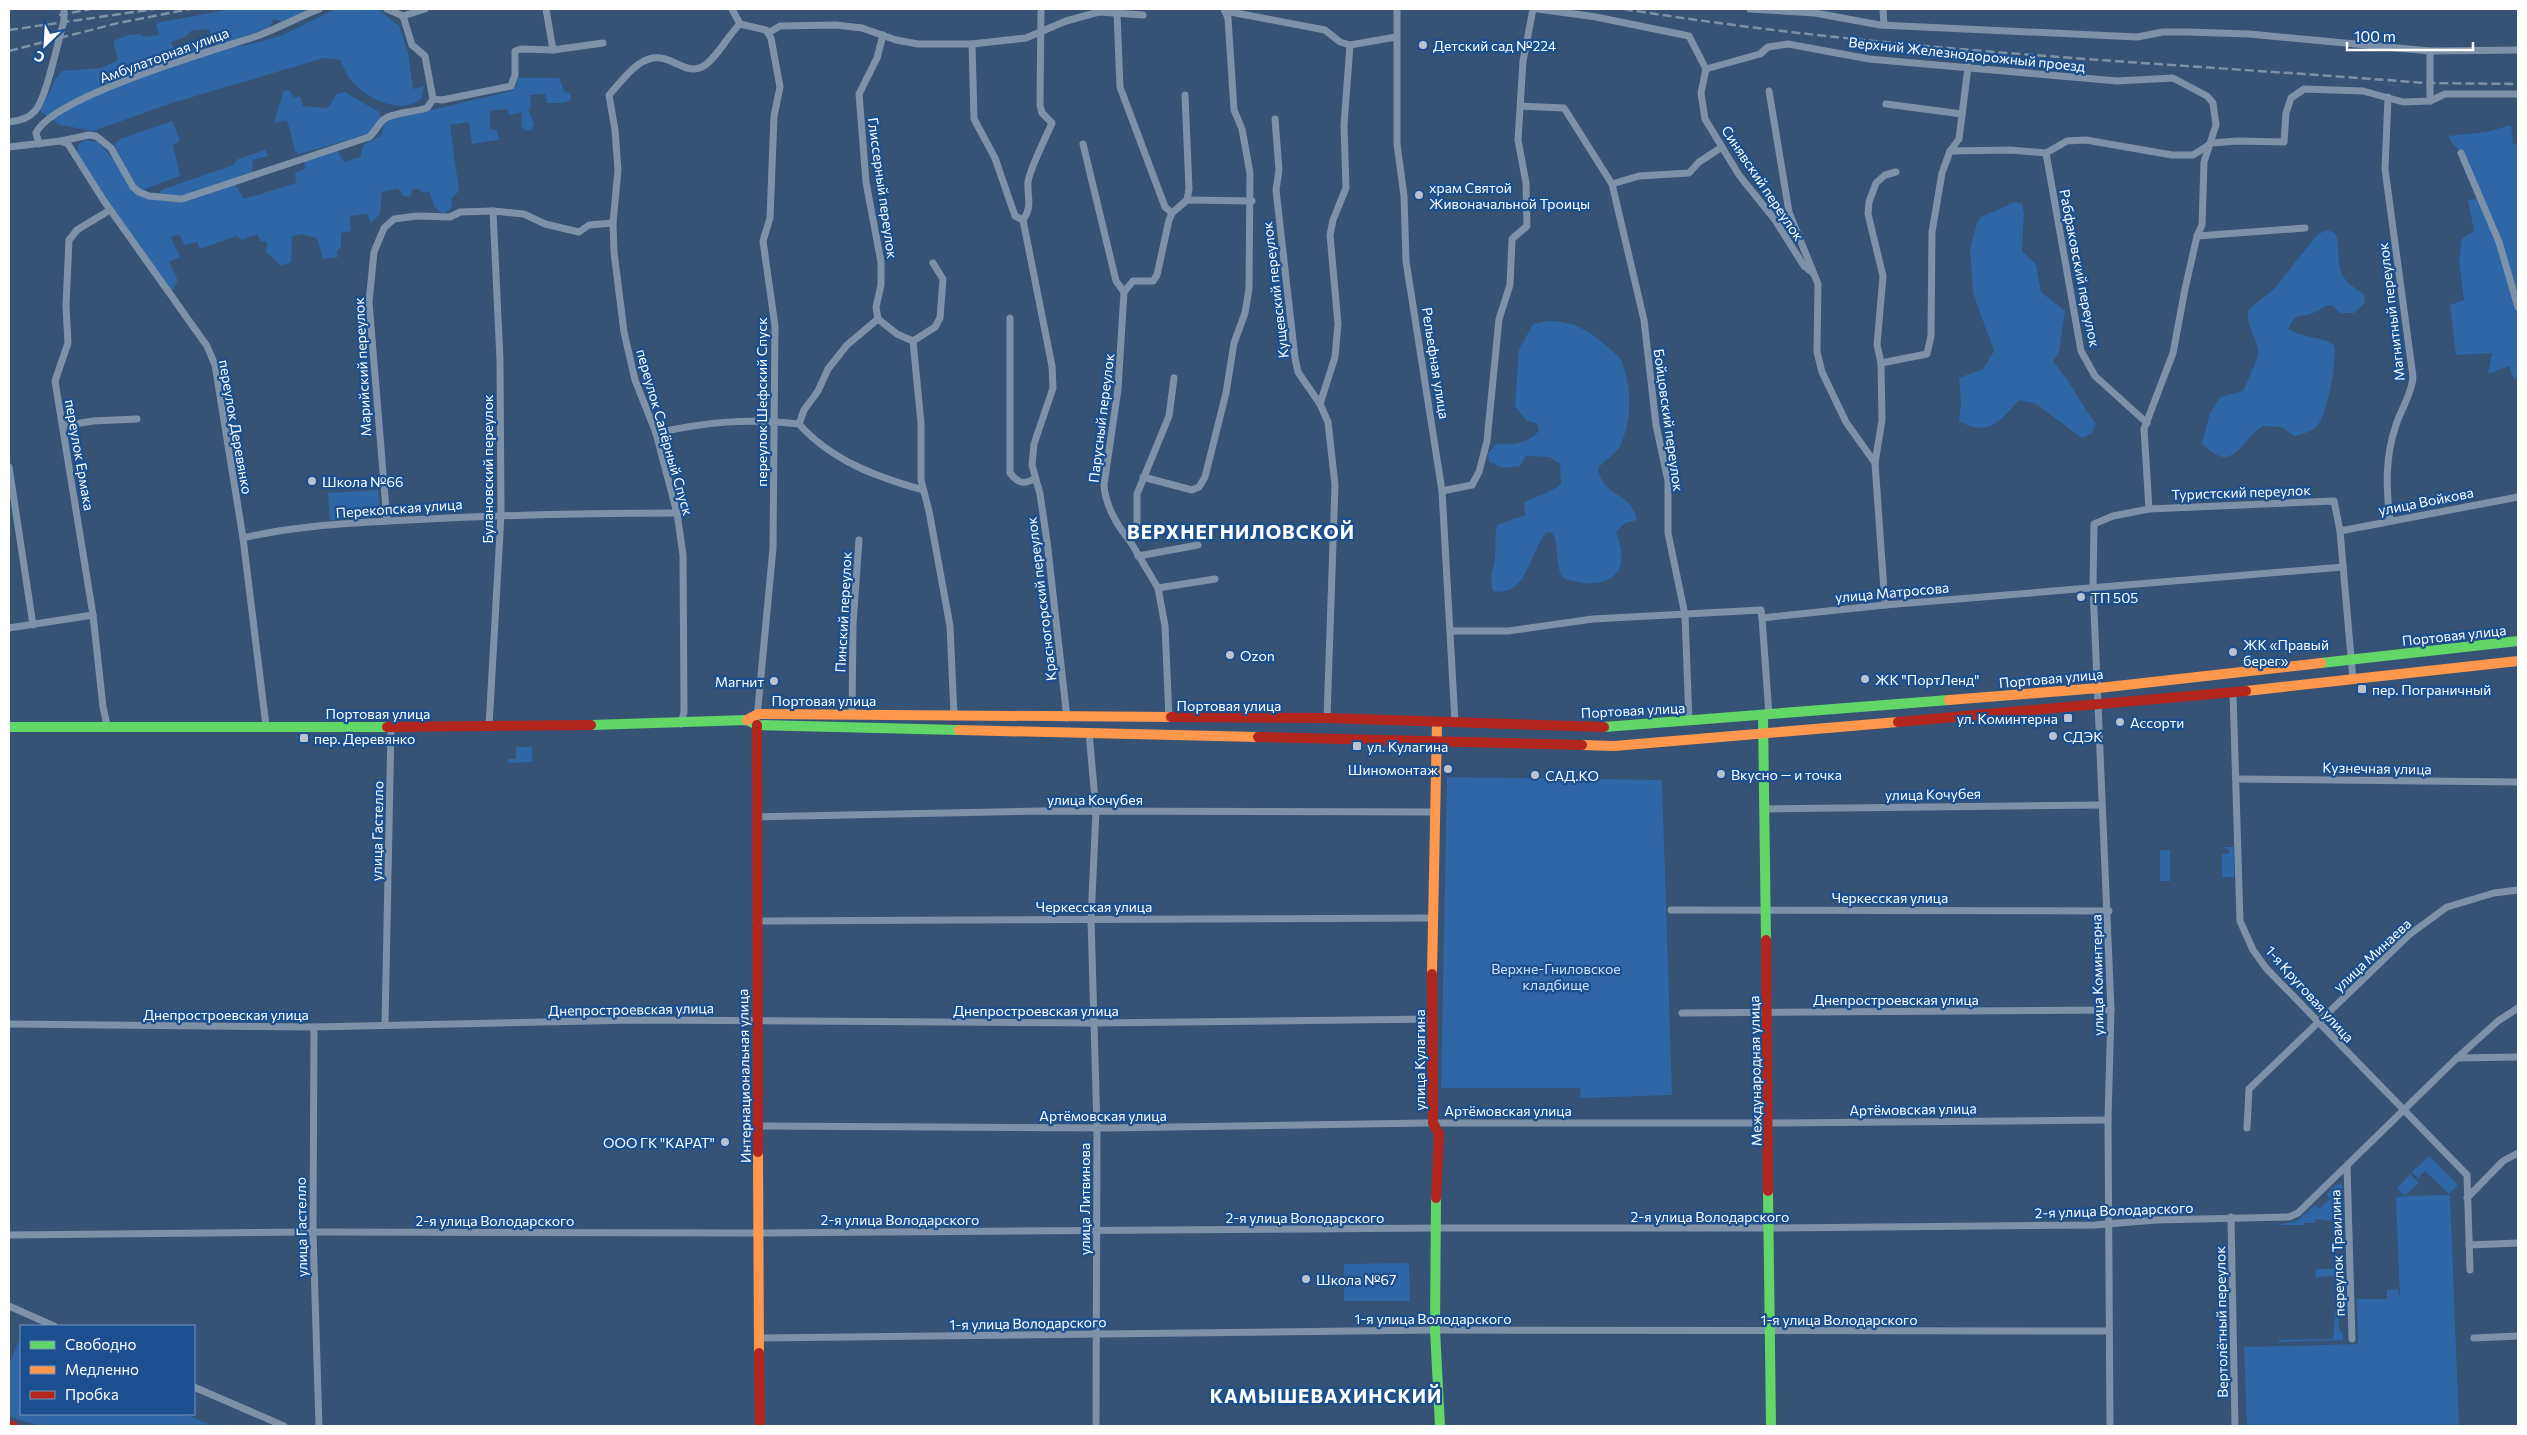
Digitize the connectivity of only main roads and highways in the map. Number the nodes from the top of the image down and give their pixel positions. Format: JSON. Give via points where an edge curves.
{"nodes":[{"id":1,"x":2518,"y":641,"type":"edge"},
{"id":2,"x":2518,"y":661,"type":"edge"},
{"id":3,"x":1766,"y":716,"type":"junction"},
{"id":4,"x":1437,"y":722,"type":"junction"},
{"id":5,"x":752,"y":723,"type":"junction"},
{"id":6,"x":1581,"y":726,"type":"junction"},
{"id":7,"x":9,"y":727,"type":"edge"},
{"id":8,"x":1765,"y":734,"type":"junction"},
{"id":9,"x":1436,"y":741,"type":"junction"},
{"id":10,"x":1583,"y":745,"type":"junction"},
{"id":11,"x":9,"y":1425,"type":"edge"},
{"id":12,"x":13,"y":1426,"type":"edge"},
{"id":13,"x":760,"y":1426,"type":"edge"},
{"id":14,"x":1440,"y":1426,"type":"edge"},
{"id":15,"x":1771,"y":1426,"type":"edge"}],
"edges":[{"from":1,"to":3,"type":"main road","name":"Портовая улица","via":[[2099,688]]},
{"from":2,"to":8,"type":"main road","name":"Портовая улица","via":[[2233,693]]},
{"from":3,"to":6,"type":"main road","name":"Портовая улица"},
{"from":3,"to":8,"type":"main road","name":"Международная улица"},
{"from":4,"to":5,"type":"main road","name":"Портовая улица","via":[[1327,718],[758,714]]},
{"from":4,"to":6,"type":"main road","name":"Портовая улица"},
{"from":4,"to":9,"type":"main road","name":"улица Кулагина"},
{"from":5,"to":7,"type":"main road","name":"Портовая улица"},
{"from":5,"to":9,"type":"main road","name":"Портовая улица"},
{"from":5,"to":13,"type":"main road","name":"Интернациональная улица","via":[[756,817]]},
{"from":6,"to":10,"type":"main road","via":[[1590,734],[1588,742]]},
{"from":8,"to":10,"type":"main road","name":"Портовая улица","via":[[1614,746]]},
{"from":8,"to":15,"type":"main road","name":"Международная улица"},
{"from":9,"to":10,"type":"main road","name":"Портовая улица"},
{"from":9,"to":14,"type":"main road","name":"улица Кулагина","via":[[1432,918],[1433,1123],[1439,1134],[1435,1330]]},
{"from":11,"to":12,"type":"main road"}]}
